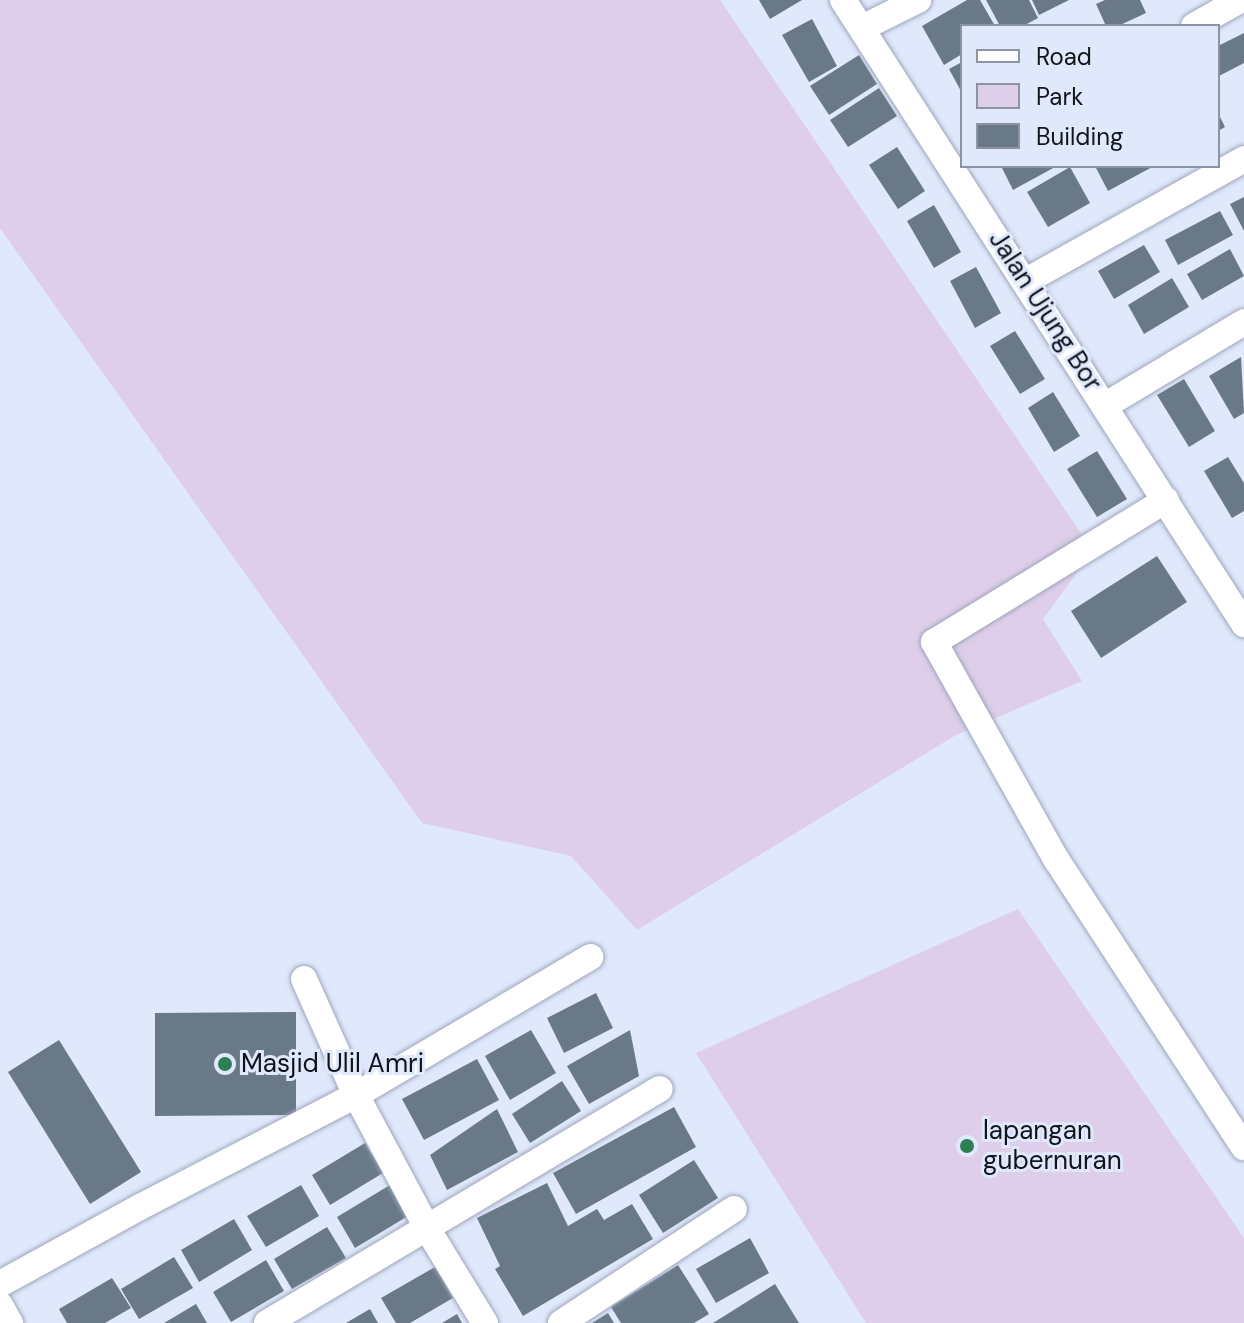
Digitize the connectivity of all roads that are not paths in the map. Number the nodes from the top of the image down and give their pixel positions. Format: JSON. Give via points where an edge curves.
{"nodes":[{"id":1,"x":843,"y":0,"type":"edge"},
{"id":2,"x":918,"y":0,"type":"edge"},
{"id":3,"x":1240,"y":0,"type":"edge"},
{"id":4,"x":1198,"y":24,"type":"edge"},
{"id":5,"x":862,"y":28,"type":"junction"},
{"id":6,"x":956,"y":159,"type":"edge"},
{"id":7,"x":1244,"y":159,"type":"edge"},
{"id":8,"x":961,"y":168,"type":"edge"},
{"id":9,"x":1026,"y":281,"type":"junction"},
{"id":10,"x":1244,"y":322,"type":"edge"},
{"id":11,"x":1106,"y":405,"type":"junction"},
{"id":12,"x":1166,"y":500,"type":"junction"},
{"id":13,"x":1244,"y":624,"type":"edge"},
{"id":14,"x":590,"y":957,"type":"dead end"},
{"id":15,"x":304,"y":979,"type":"dead end"},
{"id":16,"x":659,"y":1089,"type":"dead end"},
{"id":17,"x":356,"y":1095,"type":"junction"},
{"id":18,"x":1244,"y":1147,"type":"edge"},
{"id":19,"x":734,"y":1209,"type":"dead end"},
{"id":20,"x":428,"y":1230,"type":"junction"},
{"id":21,"x":0,"y":1284,"type":"edge"},
{"id":22,"x":0,"y":1305,"type":"edge"},
{"id":23,"x":10,"y":1323,"type":"edge"},
{"id":24,"x":267,"y":1323,"type":"edge"},
{"id":25,"x":485,"y":1323,"type":"edge"},
{"id":26,"x":561,"y":1323,"type":"edge"}],
"edges":[{"from":1,"to":5,"type":"street","name":"Jalan Ujung Bor"},
{"from":2,"to":5,"type":"street"},
{"from":3,"to":4,"type":"street"},
{"from":5,"to":6,"type":"street","name":"Jalan Ujung Bor"},
{"from":7,"to":9,"type":"street"},
{"from":8,"to":9,"type":"street","name":"Jalan Ujung Bor"},
{"from":9,"to":11,"type":"street","name":"Jalan Ujung Bor"},
{"from":10,"to":11,"type":"street"},
{"from":11,"to":12,"type":"street","name":"Jalan Ujung Bor"},
{"from":12,"to":13,"type":"street","name":"Jalan Ujung Bor"},
{"from":12,"to":18,"type":"street","via":[[934,642],[1056,859]]},
{"from":14,"to":17,"type":"street"},
{"from":15,"to":17,"type":"street"},
{"from":16,"to":20,"type":"street"},
{"from":17,"to":20,"type":"street"},
{"from":17,"to":21,"type":"street"},
{"from":19,"to":26,"type":"street"},
{"from":20,"to":24,"type":"street"},
{"from":20,"to":25,"type":"street"},
{"from":22,"to":23,"type":"street"}]}
